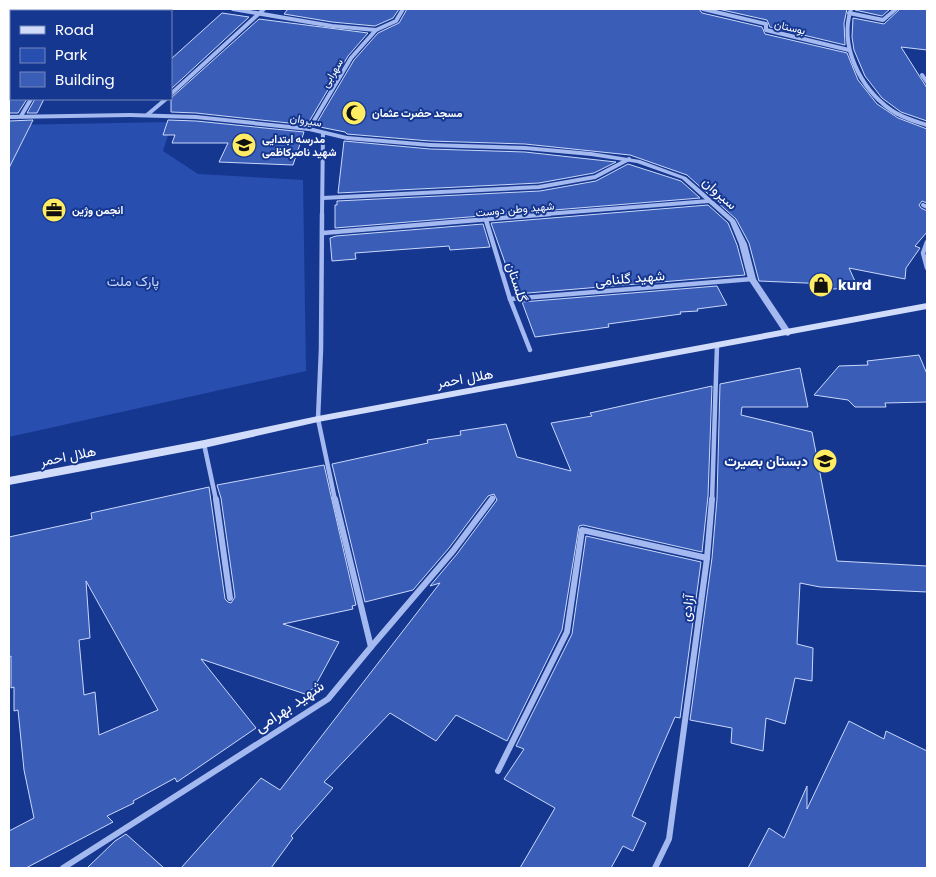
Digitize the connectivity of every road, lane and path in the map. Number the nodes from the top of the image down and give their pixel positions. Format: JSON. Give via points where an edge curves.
{"nodes":[{"id":1,"x":233,"y":9,"type":"edge"},
{"id":2,"x":264,"y":9,"type":"edge"},
{"id":3,"x":403,"y":9,"type":"edge"},
{"id":4,"x":704,"y":9,"type":"edge"},
{"id":5,"x":896,"y":9,"type":"edge"},
{"id":6,"x":850,"y":11,"type":"edge"},
{"id":7,"x":261,"y":13,"type":"junction"},
{"id":8,"x":376,"y":30,"type":"junction"},
{"id":9,"x":849,"y":50,"type":"junction"},
{"id":10,"x":922,"y":75,"type":"dead end"},
{"id":11,"x":927,"y":82,"type":"edge"},
{"id":12,"x":172,"y":93,"type":"edge"},
{"id":13,"x":30,"y":100,"type":"edge"},
{"id":14,"x":165,"y":100,"type":"edge"},
{"id":15,"x":147,"y":115,"type":"junction"},
{"id":16,"x":21,"y":116,"type":"junction"},
{"id":17,"x":9,"y":117,"type":"edge"},
{"id":18,"x":927,"y":125,"type":"edge"},
{"id":19,"x":309,"y":129,"type":"junction"},
{"id":20,"x":323,"y":133,"type":"junction"},
{"id":21,"x":629,"y":159,"type":"junction"},
{"id":22,"x":323,"y":198,"type":"junction"},
{"id":23,"x":709,"y":201,"type":"junction"},
{"id":24,"x":486,"y":220,"type":"junction"},
{"id":25,"x":323,"y":233,"type":"junction"},
{"id":26,"x":927,"y":242,"type":"edge"},
{"id":27,"x":927,"y":268,"type":"edge"},
{"id":28,"x":752,"y":279,"type":"junction"},
{"id":29,"x":510,"y":299,"type":"junction"},
{"id":30,"x":927,"y":306,"type":"edge"},
{"id":31,"x":788,"y":333,"type":"junction"},
{"id":32,"x":717,"y":346,"type":"junction"},
{"id":33,"x":530,"y":350,"type":"dead end"},
{"id":34,"x":318,"y":419,"type":"junction"},
{"id":35,"x":204,"y":444,"type":"junction"},
{"id":36,"x":9,"y":481,"type":"edge"},
{"id":37,"x":492,"y":498,"type":"dead end"},
{"id":38,"x":707,"y":558,"type":"junction"},
{"id":39,"x":230,"y":598,"type":"dead end"},
{"id":40,"x":371,"y":646,"type":"junction"},
{"id":41,"x":498,"y":772,"type":"dead end"},
{"id":42,"x":63,"y":868,"type":"edge"},
{"id":43,"x":654,"y":868,"type":"edge"}],
"edges":[{"from":1,"to":7,"type":"street"},
{"from":2,"to":7,"type":"street"},
{"from":3,"to":8,"type":"street","via":[[396,21]]},
{"from":4,"to":9,"type":"street","name":"بوستان","via":[[766,24],[766,30]]},
{"from":5,"to":6,"type":"street","via":[[883,20]]},
{"from":6,"to":9,"type":"street","via":[[846,28]]},
{"from":7,"to":8,"type":"street"},
{"from":7,"to":12,"type":"street"},
{"from":8,"to":19,"type":"street","name":"سهرابی","via":[[351,58]]},
{"from":9,"to":18,"type":"street","via":[[873,94],[891,111]]},
{"from":10,"to":11,"type":"street"},
{"from":13,"to":16,"type":"street"},
{"from":14,"to":15,"type":"street"},
{"from":15,"to":16,"type":"street","name":"سیروان"},
{"from":15,"to":19,"type":"street","name":"سیروان"},
{"from":16,"to":17,"type":"street","name":"سیروان"},
{"from":19,"to":20,"type":"street","name":"سیروان"},
{"from":20,"to":21,"type":"street","name":"سیروان","via":[[430,146],[525,148]]},
{"from":20,"to":22,"type":"street"},
{"from":21,"to":22,"type":"street","via":[[595,177],[539,187]]},
{"from":21,"to":23,"type":"street","name":"سیروان","via":[[684,178]]},
{"from":22,"to":25,"type":"street"},
{"from":23,"to":24,"type":"street","name":"شهید وطن دوست"},
{"from":23,"to":28,"type":"street","name":"سیروان","via":[[733,221]]},
{"from":24,"to":25,"type":"street","name":"شهید وطن دوست"},
{"from":24,"to":29,"type":"street","name":"گلستان"},
{"from":25,"to":34,"type":"street"},
{"from":26,"to":27,"type":"street","via":[[922,253]]},
{"from":28,"to":29,"type":"street","name":"شهید گلنامی"},
{"from":28,"to":31,"type":"street","name":"سیروان"},
{"from":29,"to":33,"type":"street","name":"گلستان"},
{"from":30,"to":31,"type":"main road","name":"هلال احمر"},
{"from":31,"to":32,"type":"main road","name":"هلال احمر"},
{"from":32,"to":34,"type":"main road","name":"هلال احمر"},
{"from":32,"to":38,"type":"street","name":"آزادی"},
{"from":34,"to":35,"type":"main road","name":"هلال احمر"},
{"from":34,"to":40,"type":"street","via":[[343,539]]},
{"from":35,"to":36,"type":"main road","name":"هلال احمر"},
{"from":35,"to":39,"type":"street","via":[[216,498]]},
{"from":37,"to":40,"type":"street","name":"شهید بهرامی","via":[[453,551]]},
{"from":38,"to":41,"type":"street","via":[[582,530],[567,632]]},
{"from":38,"to":43,"type":"street","name":"آزادی","via":[[668,840]]},
{"from":40,"to":42,"type":"street","name":"شهید بهرامی","via":[[328,699]]}]}
